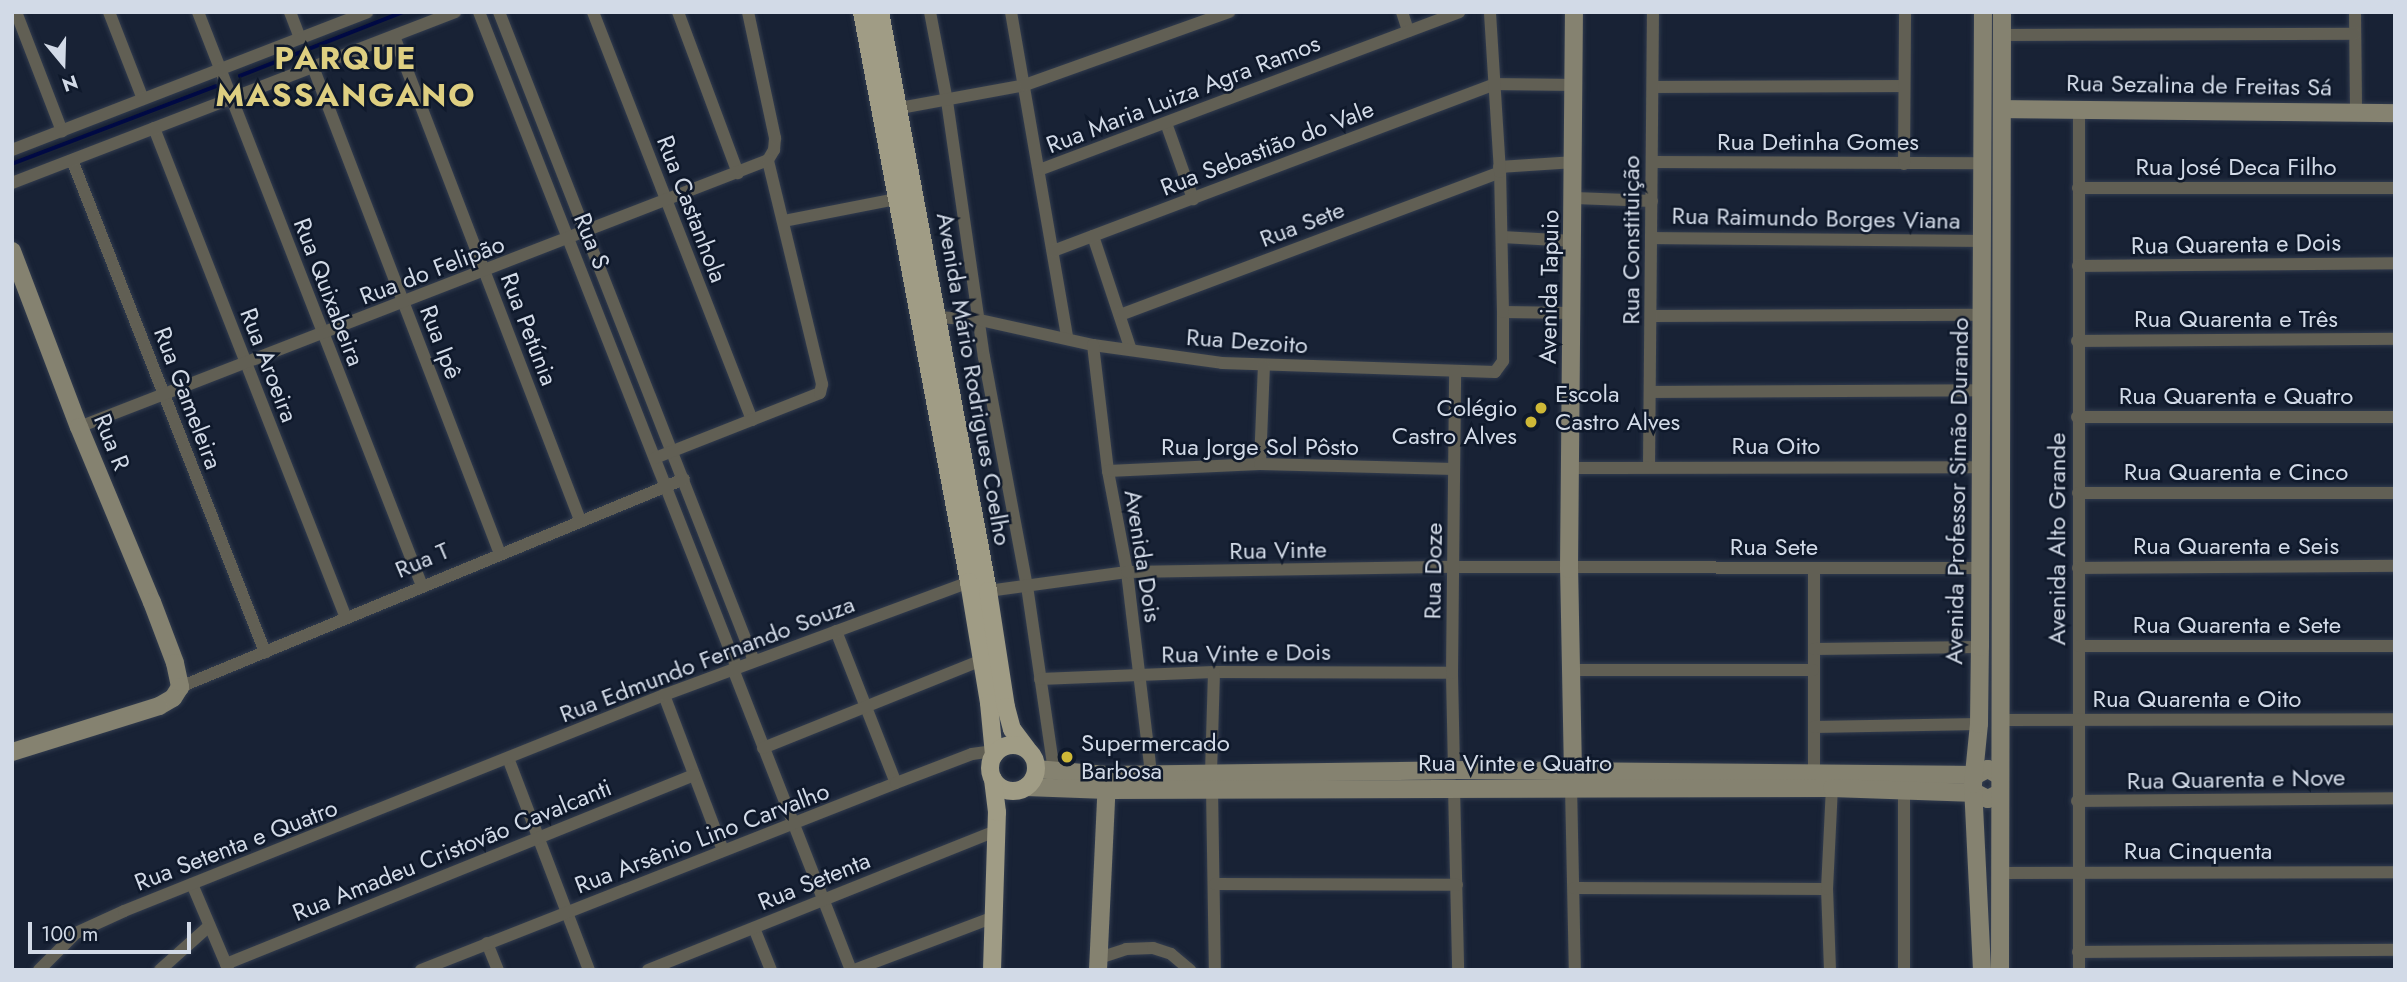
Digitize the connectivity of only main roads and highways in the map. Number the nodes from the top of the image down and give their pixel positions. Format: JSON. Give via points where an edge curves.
{"nodes":[{"id":1,"x":862,"y":12,"type":"edge"},
{"id":2,"x":880,"y":12,"type":"edge"},
{"id":3,"x":1027,"y":749,"type":"junction"},
{"id":4,"x":995,"y":752,"type":"junction"},
{"id":5,"x":993,"y":779,"type":"junction"},
{"id":6,"x":992,"y":970,"type":"edge"}],
"edges":[{"from":1,"to":4,"type":"main road","name":"Avenida Mário Rodrigues Coelho","via":[[969,582]]},
{"from":2,"to":3,"type":"main road","name":"Avenida Mário Rodrigues Coelho","via":[[1009,720]]},
{"from":3,"to":4,"type":"main road","via":[[1016,745]]},
{"from":3,"to":5,"type":"main road","via":[[1045,771],[1019,790],[1004,789]]},
{"from":4,"to":5,"type":"main road","via":[[990,765]]},
{"from":5,"to":6,"type":"main road"}]}
